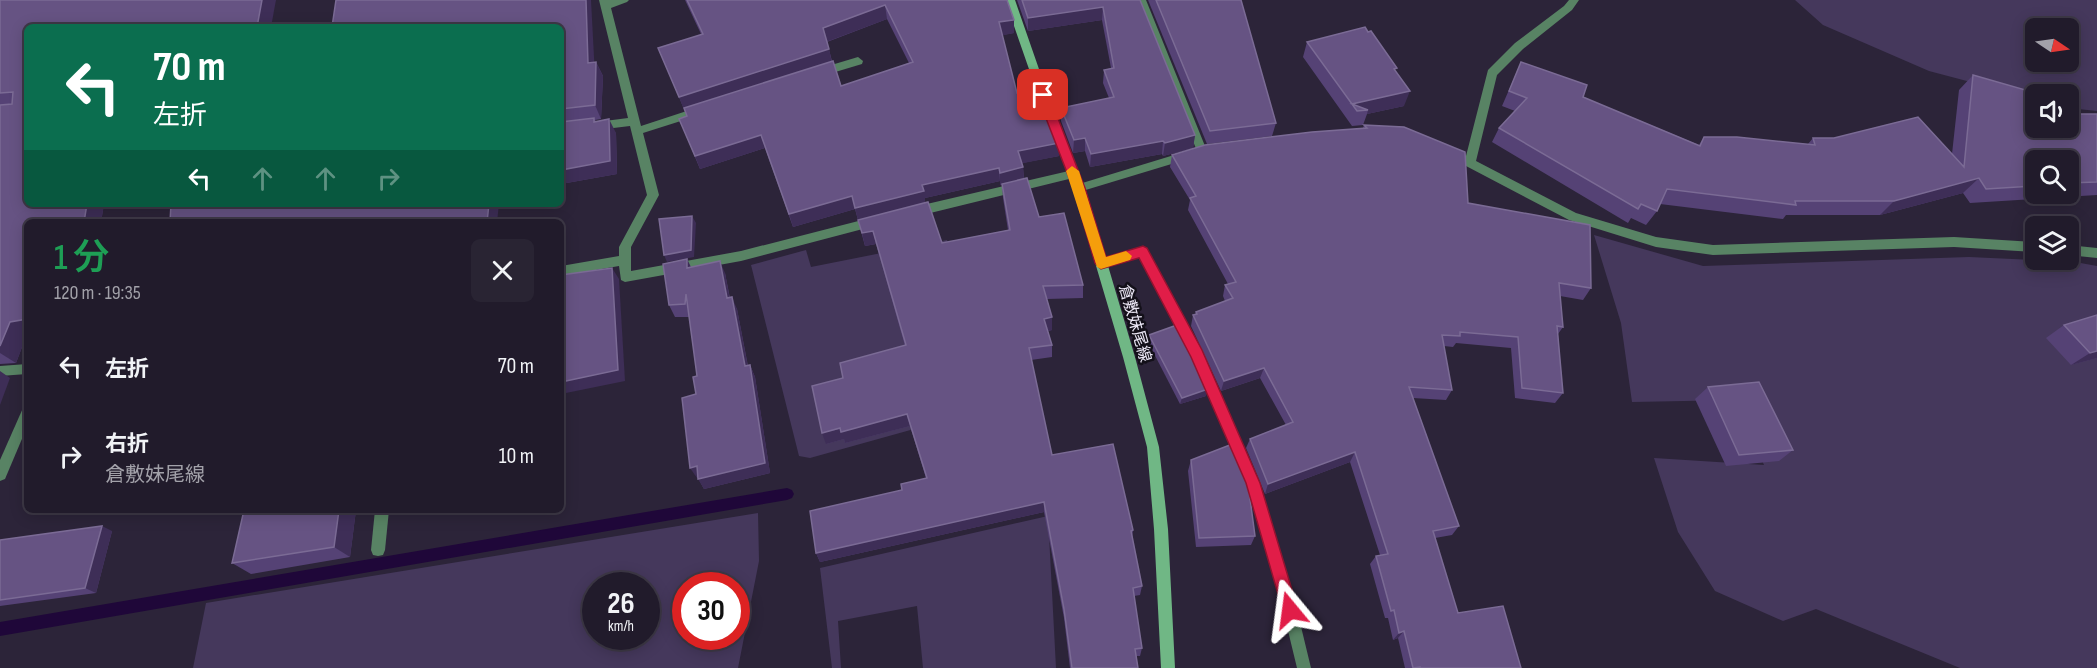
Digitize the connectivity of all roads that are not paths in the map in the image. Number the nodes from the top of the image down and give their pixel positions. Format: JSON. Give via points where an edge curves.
{"nodes":[{"id":1,"x":624,"y":0,"type":"edge"},
{"id":2,"x":1010,"y":0,"type":"edge"},
{"id":3,"x":1141,"y":0,"type":"edge"},
{"id":4,"x":1574,"y":0,"type":"edge"},
{"id":5,"x":606,"y":3,"type":"edge"},
{"id":6,"x":858,"y":61,"type":"dead end"},
{"id":7,"x":814,"y":75,"type":"edge"},
{"id":8,"x":714,"y":106,"type":"edge"},
{"id":9,"x":636,"y":126,"type":"junction"},
{"id":10,"x":582,"y":128,"type":"edge"},
{"id":11,"x":1444,"y":149,"type":"edge"},
{"id":12,"x":1470,"y":163,"type":"junction"},
{"id":13,"x":1073,"y":174,"type":"junction"},
{"id":14,"x":1079,"y":188,"type":"junction"},
{"id":15,"x":2025,"y":247,"type":"edge"},
{"id":16,"x":2079,"y":251,"type":"edge"},
{"id":17,"x":2097,"y":253,"type":"edge"},
{"id":18,"x":625,"y":260,"type":"junction"},
{"id":19,"x":1101,"y":263,"type":"junction"},
{"id":20,"x":564,"y":270,"type":"edge"},
{"id":21,"x":24,"y":369,"type":"edge"},
{"id":22,"x":0,"y":371,"type":"edge"},
{"id":23,"x":24,"y":419,"type":"edge"},
{"id":24,"x":0,"y":475,"type":"edge"},
{"id":25,"x":382,"y":513,"type":"edge"},
{"id":26,"x":378,"y":550,"type":"dead end"},
{"id":27,"x":1168,"y":668,"type":"edge"},
{"id":28,"x":1304,"y":668,"type":"edge"}],
"edges":[{"from":1,"to":5,"type":"street"},
{"from":2,"to":13,"type":"main road","name":"倉敷妹尾線"},
{"from":3,"to":14,"type":"street","via":[[1208,151]]},
{"from":4,"to":12,"type":"street","via":[[1492,73]]},
{"from":5,"to":9,"type":"street"},
{"from":6,"to":7,"type":"street"},
{"from":8,"to":9,"type":"street"},
{"from":9,"to":10,"type":"street"},
{"from":9,"to":18,"type":"street","via":[[653,195],[625,247]]},
{"from":11,"to":12,"type":"street"},
{"from":12,"to":15,"type":"street","via":[[1573,217],[1656,242],[1713,250],[1954,242]]},
{"from":13,"to":14,"type":"main road","name":"倉敷妹尾線"},
{"from":13,"to":18,"type":"street","via":[[741,256],[625,277]]},
{"from":14,"to":19,"type":"main road","name":"倉敷妹尾線"},
{"from":16,"to":17,"type":"street"},
{"from":18,"to":20,"type":"street"},
{"from":19,"to":27,"type":"main road","name":"倉敷妹尾線","via":[[1153,447]]},
{"from":19,"to":28,"type":"street","via":[[1143,252],[1197,355],[1253,483]]},
{"from":21,"to":22,"type":"street"},
{"from":23,"to":24,"type":"street"},
{"from":25,"to":26,"type":"street"}]}
